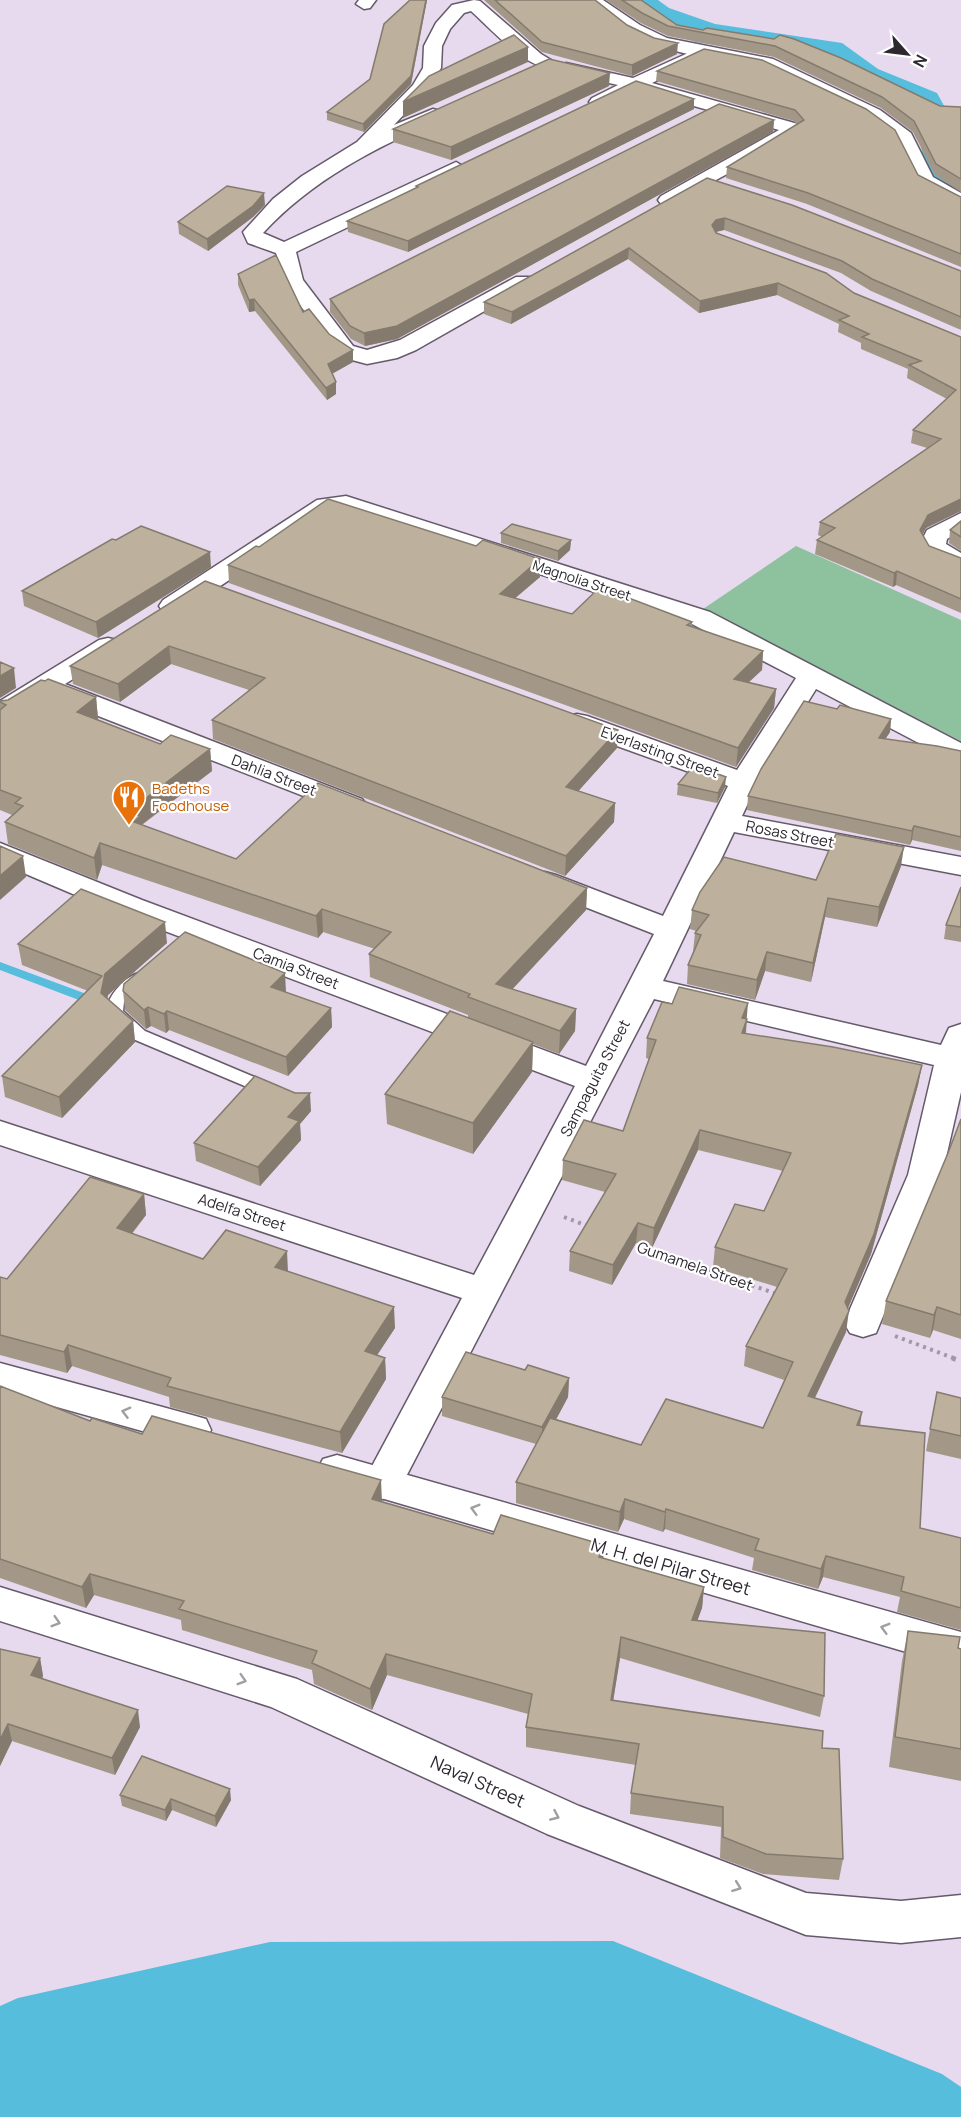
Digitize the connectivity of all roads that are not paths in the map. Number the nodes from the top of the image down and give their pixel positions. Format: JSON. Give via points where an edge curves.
{"nodes":[{"id":1,"x":592,"y":0,"type":"edge"},
{"id":2,"x":700,"y":52,"type":"junction"},
{"id":3,"x":547,"y":63,"type":"junction"},
{"id":4,"x":526,"y":73,"type":"edge"},
{"id":5,"x":636,"y":84,"type":"junction"},
{"id":6,"x":450,"y":107,"type":"edge"},
{"id":7,"x":716,"y":107,"type":"junction"},
{"id":8,"x":583,"y":109,"type":"edge"},
{"id":9,"x":695,"y":118,"type":"edge"},
{"id":10,"x":364,"y":146,"type":"junction"},
{"id":11,"x":476,"y":159,"type":"edge"},
{"id":12,"x":705,"y":180,"type":"junction"},
{"id":13,"x":726,"y":186,"type":"edge"},
{"id":14,"x":961,"y":201,"type":"edge"},
{"id":15,"x":654,"y":208,"type":"edge"},
{"id":16,"x":285,"y":249,"type":"junction"},
{"id":17,"x":541,"y":271,"type":"edge"},
{"id":18,"x":336,"y":298,"type":"edge"},
{"id":19,"x":315,"y":309,"type":"junction"},
{"id":20,"x":961,"y":520,"type":"edge"},
{"id":21,"x":961,"y":562,"type":"edge"},
{"id":22,"x":204,"y":586,"type":"junction"},
{"id":23,"x":237,"y":599,"type":"edge"},
{"id":24,"x":154,"y":617,"type":"edge"},
{"id":25,"x":124,"y":636,"type":"edge"},
{"id":26,"x":811,"y":676,"type":"junction"},
{"id":27,"x":44,"y":685,"type":"junction"},
{"id":28,"x":0,"y":712,"type":"edge"},
{"id":29,"x":553,"y":713,"type":"edge"},
{"id":30,"x":961,"y":754,"type":"edge"},
{"id":31,"x":744,"y":783,"type":"junction"},
{"id":32,"x":375,"y":814,"type":"edge"},
{"id":33,"x":726,"y":822,"type":"junction"},
{"id":34,"x":0,"y":852,"type":"edge"},
{"id":35,"x":961,"y":866,"type":"edge"},
{"id":36,"x":518,"y":870,"type":"edge"},
{"id":37,"x":672,"y":930,"type":"junction"},
{"id":38,"x":152,"y":969,"type":"edge"},
{"id":39,"x":644,"y":987,"type":"junction"},
{"id":40,"x":957,"y":1046,"type":"edge"},
{"id":41,"x":593,"y":1081,"type":"junction"},
{"id":42,"x":293,"y":1100,"type":"edge"},
{"id":43,"x":0,"y":1133,"type":"edge"},
{"id":44,"x":483,"y":1291,"type":"junction"},
{"id":45,"x":864,"y":1323,"type":"road end"},
{"id":46,"x":0,"y":1377,"type":"edge"},
{"id":47,"x":225,"y":1439,"type":"edge"},
{"id":48,"x":304,"y":1461,"type":"edge"},
{"id":49,"x":383,"y":1483,"type":"junction"},
{"id":50,"x":0,"y":1604,"type":"edge"},
{"id":51,"x":961,"y":1650,"type":"edge"},
{"id":52,"x":961,"y":1916,"type":"edge"}],
"edges":[{"from":1,"to":2,"type":"street","via":[[661,42]]},
{"from":2,"to":5,"type":"street"},
{"from":2,"to":14,"type":"street","via":[[775,66],[873,114],[904,137],[926,180]]},
{"from":3,"to":4,"type":"street"},
{"from":3,"to":5,"type":"street"},
{"from":3,"to":10,"type":"street","via":[[535,58],[474,5],[468,5],[456,11],[442,27],[433,46],[432,68],[420,88]]},
{"from":5,"to":7,"type":"street"},
{"from":5,"to":8,"type":"street"},
{"from":6,"to":10,"type":"street"},
{"from":7,"to":9,"type":"street"},
{"from":7,"to":12,"type":"street","via":[[792,131]]},
{"from":10,"to":16,"type":"street","via":[[309,180],[253,232],[255,239]]},
{"from":11,"to":16,"type":"street"},
{"from":12,"to":13,"type":"street"},
{"from":12,"to":15,"type":"street"},
{"from":16,"to":19,"type":"street","via":[[293,280]]},
{"from":17,"to":19,"type":"street","via":[[408,345],[367,357],[345,351]]},
{"from":18,"to":19,"type":"street"},
{"from":20,"to":21,"type":"street","via":[[936,535],[933,544],[937,552]]},
{"from":22,"to":23,"type":"street"},
{"from":22,"to":24,"type":"street"},
{"from":22,"to":26,"type":"street","name":"Magnolia Street","via":[[327,506],[346,503],[701,618]]},
{"from":25,"to":27,"type":"street"},
{"from":26,"to":30,"type":"street"},
{"from":26,"to":31,"type":"street","name":"Sampaguita Street"},
{"from":27,"to":28,"type":"street"},
{"from":27,"to":32,"type":"street","name":"Dahlia Street"},
{"from":29,"to":31,"type":"street","name":"Everlasting Street"},
{"from":31,"to":33,"type":"street","name":"Sampaguita Street"},
{"from":33,"to":35,"type":"street","name":"Rosas Street"},
{"from":33,"to":37,"type":"street","name":"Sampaguita Street"},
{"from":34,"to":41,"type":"street","name":"Camia Street","via":[[131,907],[187,938]]},
{"from":36,"to":37,"type":"street"},
{"from":37,"to":39,"type":"street","name":"Sampaguita Street"},
{"from":38,"to":42,"type":"lane","via":[[116,1000],[114,1013],[139,1035]]},
{"from":39,"to":40,"type":"street"},
{"from":39,"to":41,"type":"street","name":"Sampaguita Street"},
{"from":40,"to":45,"type":"street","via":[[925,1175]]},
{"from":41,"to":44,"type":"street","name":"Sampaguita Street"},
{"from":43,"to":44,"type":"street","name":"Adelfa Street"},
{"from":44,"to":49,"type":"street","name":"Sampaguita Street"},
{"from":47,"to":46,"type":"street","one_way":true},
{"from":48,"to":49,"type":"street","name":"M. H. del Pilar Street"},
{"from":51,"to":49,"type":"street","name":"M. H. del Pilar Street","one_way":true},
{"from":50,"to":52,"type":"street","name":"Naval Street","one_way":true,"via":[[282,1692],[563,1820],[807,1914],[901,1922]]}]}
